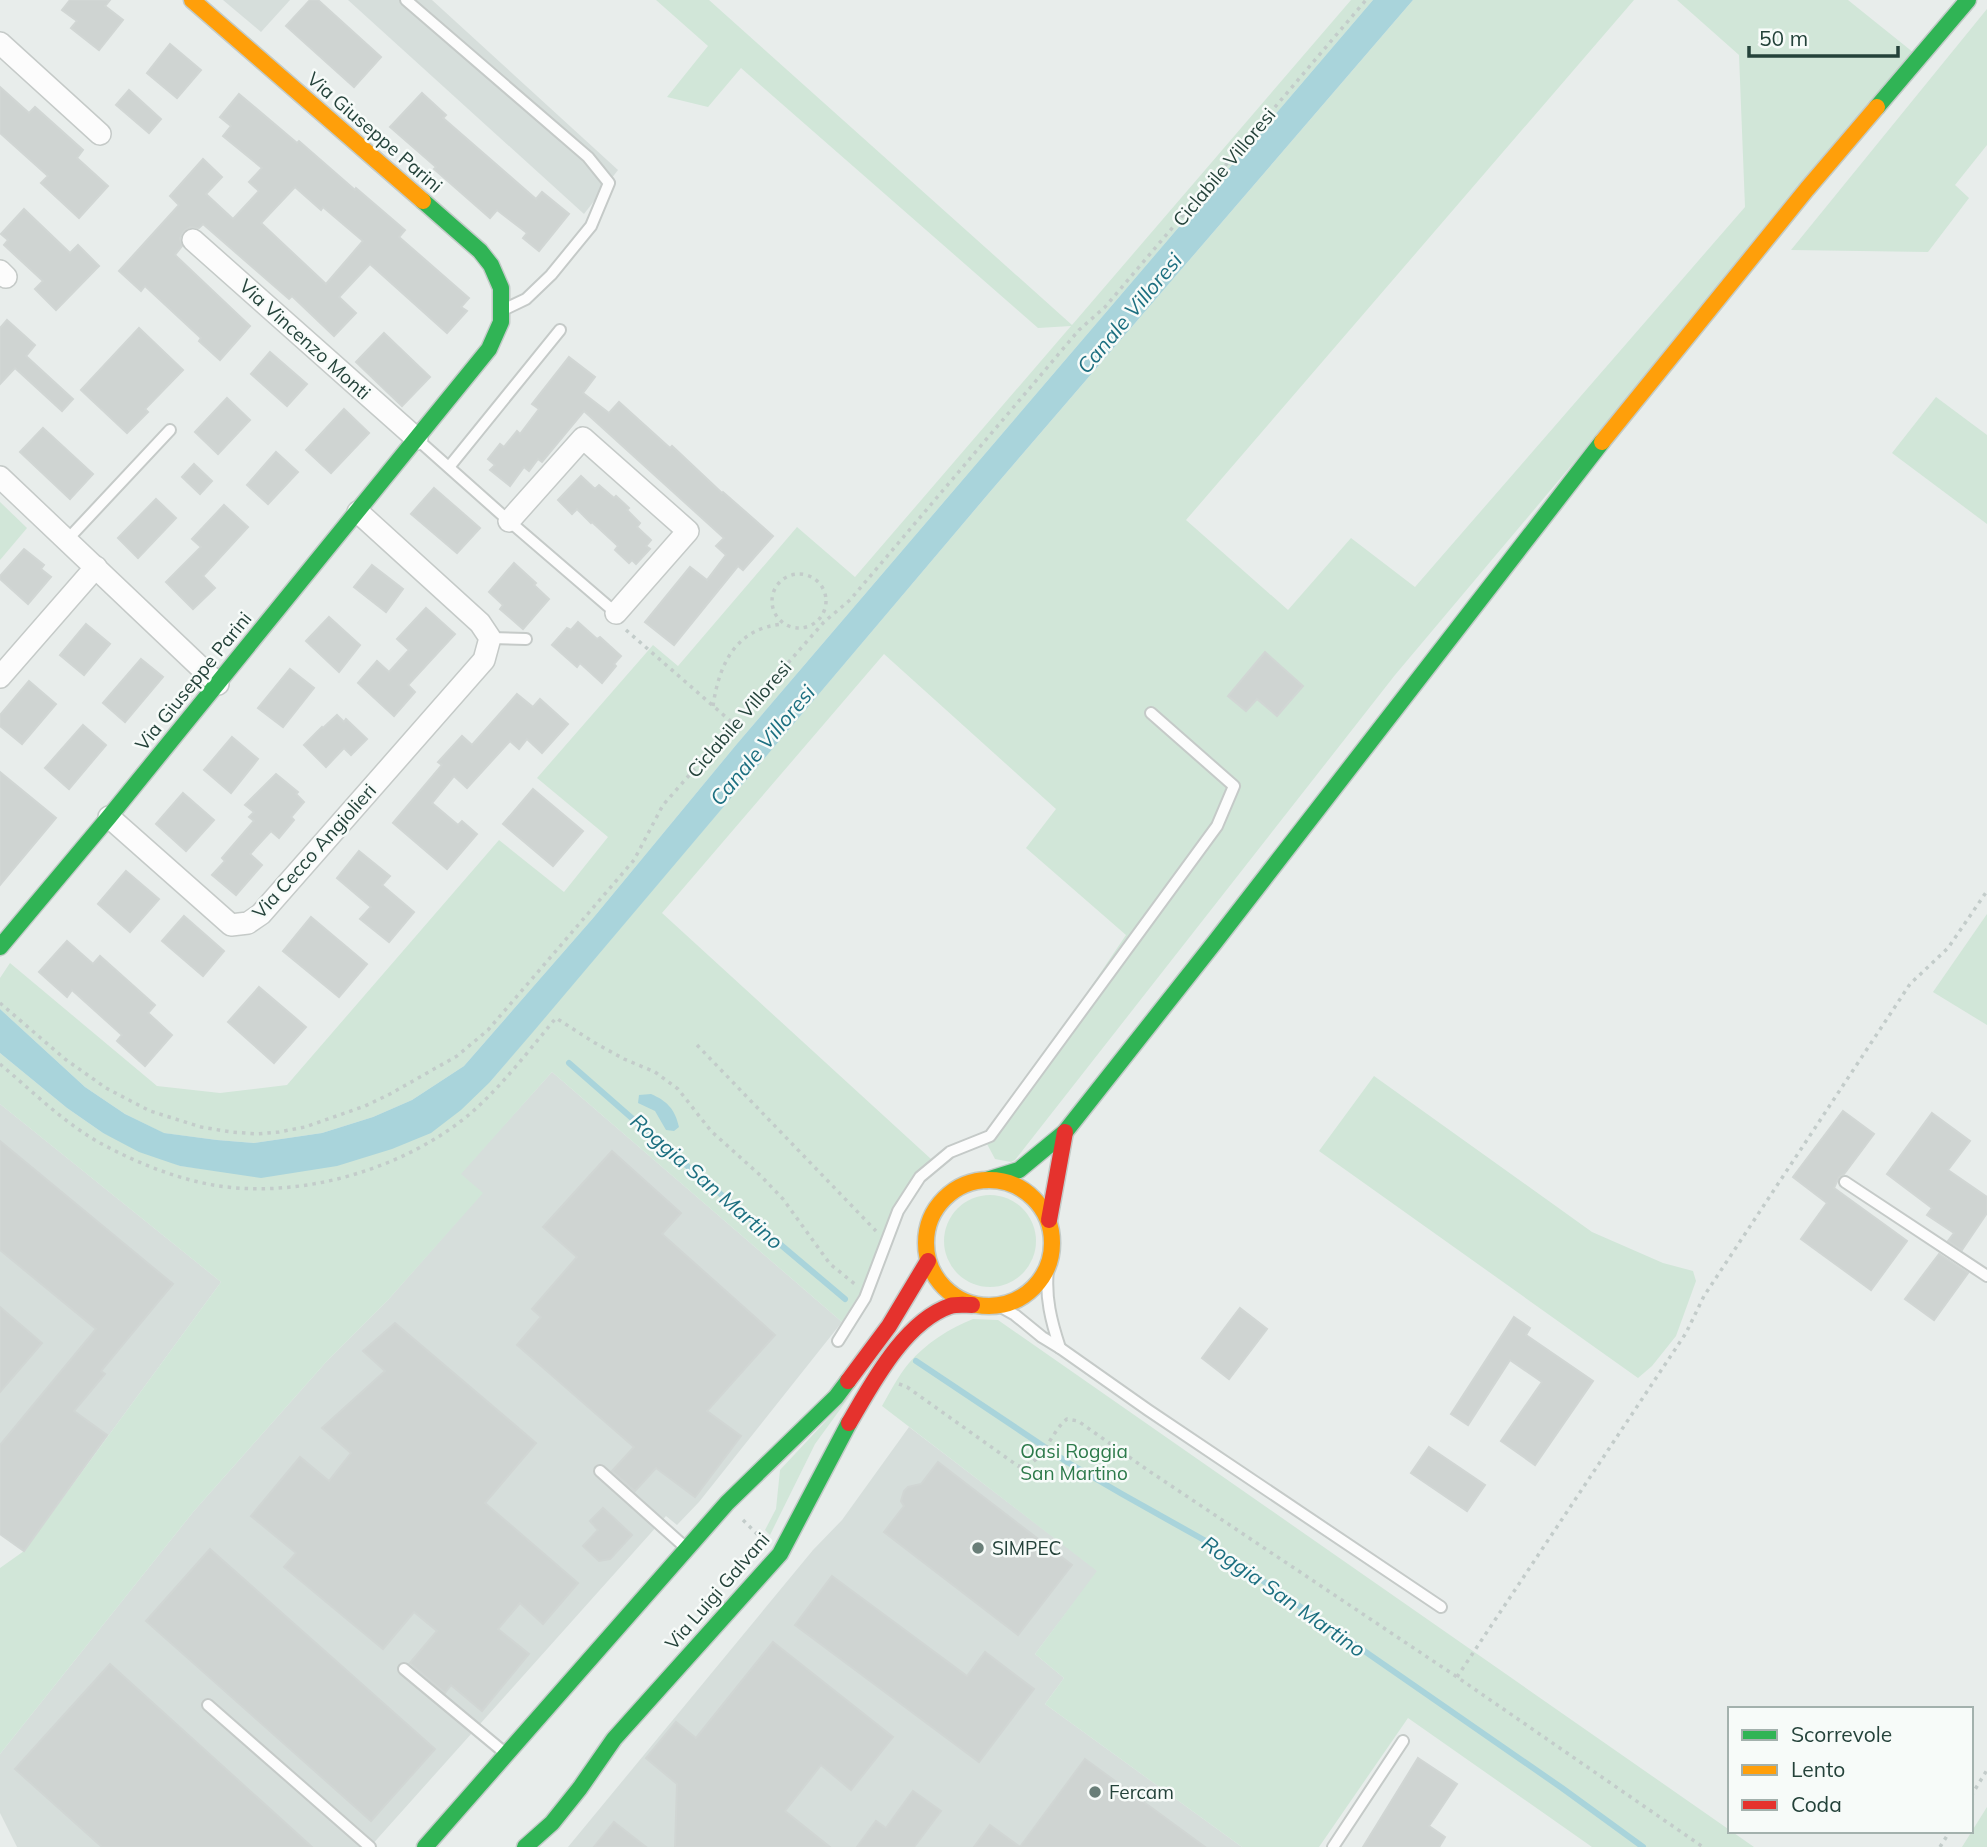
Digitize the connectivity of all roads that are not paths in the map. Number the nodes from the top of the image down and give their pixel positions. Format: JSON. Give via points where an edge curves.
{"nodes":[{"id":1,"x":192,"y":0,"type":"edge"},
{"id":2,"x":407,"y":0,"type":"edge"},
{"id":3,"x":1968,"y":0,"type":"edge"},
{"id":4,"x":0,"y":43,"type":"edge"},
{"id":5,"x":100,"y":134,"type":"dead end"},
{"id":6,"x":193,"y":240,"type":"dead end"},
{"id":7,"x":501,"y":312,"type":"junction"},
{"id":8,"x":560,"y":330,"type":"dead end"},
{"id":9,"x":170,"y":430,"type":"dead end"},
{"id":10,"x":417,"y":439,"type":"junction"},
{"id":11,"x":449,"y":467,"type":"junction"},
{"id":12,"x":0,"y":477,"type":"edge"},
{"id":13,"x":358,"y":512,"type":"junction"},
{"id":14,"x":509,"y":521,"type":"junction"},
{"id":15,"x":67,"y":540,"type":"junction"},
{"id":16,"x":96,"y":567,"type":"junction"},
{"id":17,"x":616,"y":613,"type":"joint"},
{"id":18,"x":490,"y":638,"type":"junction"},
{"id":19,"x":526,"y":639,"type":"dead end"},
{"id":20,"x":0,"y":677,"type":"edge"},
{"id":21,"x":218,"y":684,"type":"junction"},
{"id":22,"x":1151,"y":713,"type":"dead end"},
{"id":23,"x":109,"y":817,"type":"junction"},
{"id":24,"x":0,"y":947,"type":"edge"},
{"id":25,"x":1065,"y":1132,"type":"junction"},
{"id":26,"x":988,"y":1180,"type":"junction"},
{"id":27,"x":1846,"y":1182,"type":"dead end"},
{"id":28,"x":1049,"y":1220,"type":"junction"},
{"id":29,"x":928,"y":1261,"type":"junction"},
{"id":30,"x":1048,"y":1269,"type":"junction"},
{"id":31,"x":1987,"y":1276,"type":"edge"},
{"id":32,"x":972,"y":1305,"type":"junction"},
{"id":33,"x":999,"y":1307,"type":"junction"},
{"id":34,"x":838,"y":1341,"type":"dead end"},
{"id":35,"x":1060,"y":1348,"type":"junction"},
{"id":36,"x":600,"y":1471,"type":"dead end"},
{"id":37,"x":687,"y":1549,"type":"junction"},
{"id":38,"x":1441,"y":1607,"type":"dead end"},
{"id":39,"x":404,"y":1669,"type":"dead end"},
{"id":40,"x":208,"y":1705,"type":"dead end"},
{"id":41,"x":1403,"y":1741,"type":"dead end"},
{"id":42,"x":508,"y":1755,"type":"junction"},
{"id":43,"x":370,"y":1847,"type":"edge"},
{"id":44,"x":425,"y":1847,"type":"edge"},
{"id":45,"x":525,"y":1847,"type":"edge"},
{"id":46,"x":1333,"y":1847,"type":"edge"}],
"edges":[{"from":1,"to":7,"type":"main road","name":"Via Giuseppe Parini","via":[[480,251],[501,288]]},
{"from":2,"to":7,"type":"lane","via":[[589,157],[609,183],[591,226],[551,275],[526,299]]},
{"from":3,"to":25,"type":"main road","via":[[1807,189],[1601,444]]},
{"from":4,"to":5,"type":"street"},
{"from":6,"to":10,"type":"street","name":"Via Vincenzo Monti"},
{"from":7,"to":10,"type":"main road","name":"Via Giuseppe Parini","via":[[489,349]]},
{"from":8,"to":11,"type":"lane"},
{"from":9,"to":15,"type":"lane"},
{"from":10,"to":11,"type":"lane"},
{"from":10,"to":13,"type":"main road","name":"Via Giuseppe Parini"},
{"from":11,"to":14,"type":"lane"},
{"from":12,"to":15,"type":"street"},
{"from":13,"to":18,"type":"street","via":[[481,623]]},
{"from":13,"to":21,"type":"main road","name":"Via Giuseppe Parini"},
{"from":14,"to":17,"type":"lane"},
{"from":14,"to":17,"type":"street","via":[[583,438],[688,531]]},
{"from":15,"to":16,"type":"street"},
{"from":16,"to":20,"type":"street"},
{"from":16,"to":21,"type":"street"},
{"from":18,"to":19,"type":"lane"},
{"from":18,"to":23,"type":"street","name":"Via Cecco Angiolieri","via":[[484,660],[261,914],[248,923],[231,925]]},
{"from":21,"to":23,"type":"main road","name":"Via Giuseppe Parini"},
{"from":22,"to":34,"type":"lane","via":[[1234,786],[1217,826],[990,1136],[950,1152],[920,1177],[898,1211],[865,1297]]},
{"from":23,"to":24,"type":"main road","name":"Via Giuseppe Parini"},
{"from":25,"to":26,"type":"main road","via":[[1019,1170]]},
{"from":25,"to":28,"type":"main road"},
{"from":26,"to":28,"type":"main road","via":[[1024,1190]]},
{"from":26,"to":29,"type":"main road","via":[[955,1190],[938,1206],[926,1238]]},
{"from":27,"to":31,"type":"lane"},
{"from":28,"to":30,"type":"main road","via":[[1053,1244]]},
{"from":29,"to":32,"type":"main road","via":[[944,1289]]},
{"from":29,"to":37,"type":"main road","via":[[889,1326],[836,1397],[727,1503]]},
{"from":30,"to":33,"type":"main road","via":[[1036,1287]]},
{"from":30,"to":35,"type":"lane","via":[[1050,1320]]},
{"from":32,"to":33,"type":"main road"},
{"from":32,"to":45,"type":"main road","name":"Via Luigi Galvani","via":[[952,1305],[926,1319],[907,1338],[854,1415],[780,1554],[614,1739],[552,1823]]},
{"from":33,"to":35,"type":"lane"},
{"from":35,"to":38,"type":"lane"},
{"from":36,"to":37,"type":"lane"},
{"from":37,"to":42,"type":"main road"},
{"from":39,"to":42,"type":"lane"},
{"from":40,"to":43,"type":"lane"},
{"from":41,"to":46,"type":"lane"},
{"from":42,"to":44,"type":"main road"}]}
